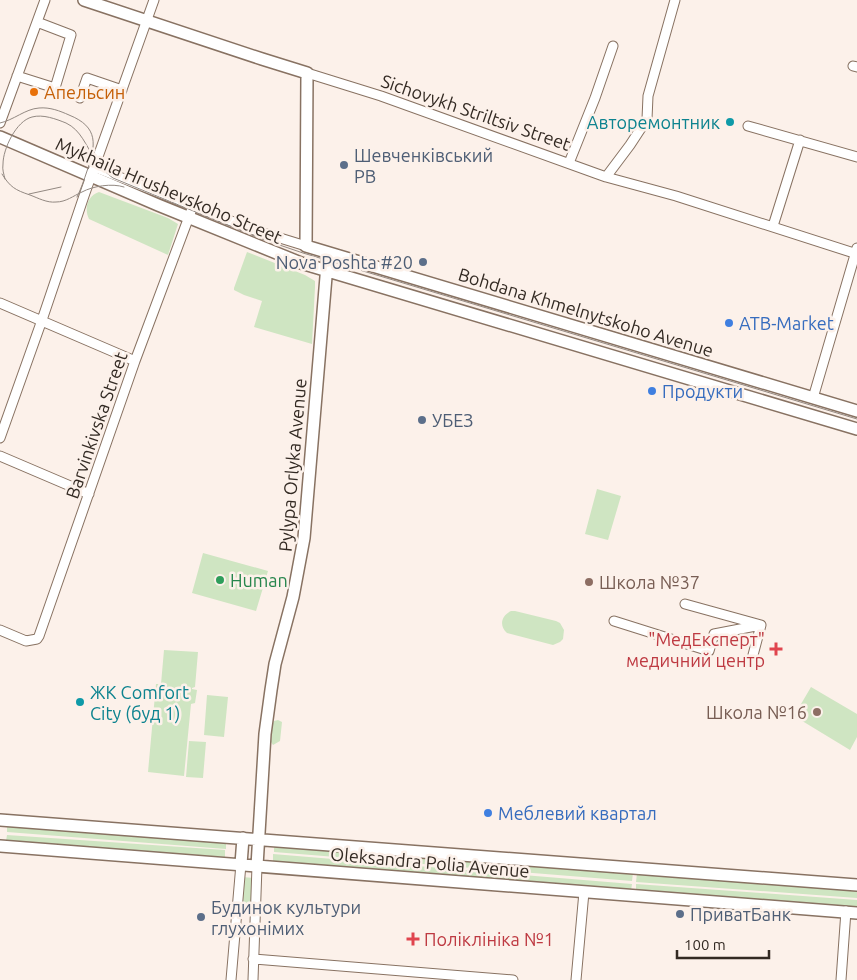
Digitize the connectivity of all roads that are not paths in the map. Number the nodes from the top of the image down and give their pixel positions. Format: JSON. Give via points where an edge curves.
{"nodes":[{"id":1,"x":45,"y":0,"type":"edge"},
{"id":2,"x":84,"y":0,"type":"edge"},
{"id":3,"x":154,"y":0,"type":"edge"},
{"id":4,"x":676,"y":0,"type":"edge"},
{"id":5,"x":147,"y":21,"type":"junction"},
{"id":6,"x":37,"y":22,"type":"junction"},
{"id":7,"x":613,"y":46,"type":"dead end"},
{"id":8,"x":307,"y":73,"type":"junction"},
{"id":9,"x":17,"y":76,"type":"junction"},
{"id":10,"x":122,"y":90,"type":"junction"},
{"id":11,"x":80,"y":98,"type":"dead end"},
{"id":12,"x":0,"y":123,"type":"edge"},
{"id":13,"x":748,"y":126,"type":"dead end"},
{"id":14,"x":0,"y":137,"type":"edge"},
{"id":15,"x":800,"y":140,"type":"junction"},
{"id":16,"x":857,"y":157,"type":"edge"},
{"id":17,"x":569,"y":163,"type":"junction"},
{"id":18,"x":93,"y":172,"type":"junction"},
{"id":19,"x":606,"y":177,"type":"junction"},
{"id":20,"x":193,"y":206,"type":"junction"},
{"id":21,"x":189,"y":218,"type":"junction"},
{"id":22,"x":773,"y":226,"type":"junction"},
{"id":23,"x":306,"y":246,"type":"junction"},
{"id":24,"x":856,"y":252,"type":"edge"},
{"id":25,"x":328,"y":253,"type":"junction"},
{"id":26,"x":326,"y":270,"type":"junction"},
{"id":27,"x":0,"y":303,"type":"edge"},
{"id":28,"x":42,"y":320,"type":"junction"},
{"id":29,"x":606,"y":336,"type":"junction"},
{"id":30,"x":601,"y":353,"type":"junction"},
{"id":31,"x":135,"y":361,"type":"junction"},
{"id":32,"x":814,"y":398,"type":"junction"},
{"id":33,"x":857,"y":412,"type":"edge"},
{"id":34,"x":809,"y":415,"type":"junction"},
{"id":35,"x":857,"y":429,"type":"edge"},
{"id":36,"x":0,"y":438,"type":"edge"},
{"id":37,"x":0,"y":456,"type":"edge"},
{"id":38,"x":89,"y":494,"type":"junction"},
{"id":39,"x":685,"y":604,"type":"dead end"},
{"id":40,"x":614,"y":621,"type":"dead end"},
{"id":41,"x":761,"y":625,"type":"junction"},
{"id":42,"x":0,"y":630,"type":"edge"},
{"id":43,"x":752,"y":655,"type":"dead end"},
{"id":44,"x":0,"y":820,"type":"edge"},
{"id":45,"x":243,"y":838,"type":"junction"},
{"id":46,"x":259,"y":839,"type":"junction"},
{"id":47,"x":0,"y":846,"type":"edge"},
{"id":48,"x":241,"y":864,"type":"junction"},
{"id":49,"x":257,"y":866,"type":"junction"},
{"id":50,"x":857,"y":885,"type":"edge"},
{"id":51,"x":584,"y":892,"type":"junction"},
{"id":52,"x":851,"y":912,"type":"edge"},
{"id":53,"x":253,"y":959,"type":"junction"},
{"id":54,"x":231,"y":980,"type":"edge"},
{"id":55,"x":252,"y":980,"type":"edge"},
{"id":56,"x":514,"y":980,"type":"edge"},
{"id":57,"x":576,"y":980,"type":"edge"},
{"id":58,"x":841,"y":980,"type":"edge"}],
"edges":[{"from":1,"to":6,"type":"street"},
{"from":2,"to":5,"type":"main road","name":"Sichovykh Striltsiv Street"},
{"from":3,"to":5,"type":"street"},
{"from":4,"to":19,"type":"street","via":[[648,96],[647,119]]},
{"from":5,"to":8,"type":"main road","name":"Sichovykh Striltsiv Street"},
{"from":5,"to":10,"type":"street"},
{"from":6,"to":9,"type":"street"},
{"from":6,"to":9,"type":"street","via":[[72,36],[55,88]]},
{"from":7,"to":17,"type":"street"},
{"from":8,"to":17,"type":"street","name":"Sichovykh Striltsiv Street"},
{"from":8,"to":23,"type":"main road"},
{"from":9,"to":12,"type":"street"},
{"from":10,"to":11,"type":"street","via":[[87,78]]},
{"from":10,"to":18,"type":"street"},
{"from":13,"to":15,"type":"street"},
{"from":14,"to":18,"type":"main road","name":"Mykhaila Hrushevskoho Street"},
{"from":15,"to":16,"type":"street"},
{"from":15,"to":22,"type":"street"},
{"from":17,"to":19,"type":"street","name":"Sichovykh Striltsiv Street"},
{"from":18,"to":20,"type":"street","name":"Mykhaila Hrushevskoho Street"},
{"from":18,"to":21,"type":"main road","name":"Mykhaila Hrushevskoho Street"},
{"from":18,"to":28,"type":"street"},
{"from":19,"to":22,"type":"street","name":"Sichovykh Striltsiv Street"},
{"from":20,"to":21,"type":"street","name":"Barvinkivska Street"},
{"from":20,"to":23,"type":"street","name":"Mykhaila Hrushevskoho Street"},
{"from":21,"to":26,"type":"main road","name":"Mykhaila Hrushevskoho Street","via":[[282,256]]},
{"from":21,"to":31,"type":"street","name":"Barvinkivska Street"},
{"from":22,"to":24,"type":"street","name":"Sichovykh Striltsiv Street"},
{"from":23,"to":25,"type":"main road","name":"Bohdana Khmelnytskoho Avenue"},
{"from":24,"to":32,"type":"street"},
{"from":25,"to":26,"type":"main road","name":"Pylypa Orlyka Avenue"},
{"from":25,"to":29,"type":"main road","name":"Bohdana Khmelnytskoho Avenue"},
{"from":26,"to":30,"type":"main road","name":"Bohdana Khmelnytskoho Avenue"},
{"from":26,"to":46,"type":"main road","name":"Pylypa Orlyka Avenue","via":[[304,538],[294,597],[271,690]]},
{"from":27,"to":28,"type":"street"},
{"from":28,"to":31,"type":"street"},
{"from":28,"to":36,"type":"street"},
{"from":29,"to":30,"type":"main road"},
{"from":29,"to":32,"type":"main road","name":"Bohdana Khmelnytskoho Avenue"},
{"from":30,"to":34,"type":"main road","name":"Bohdana Khmelnytskoho Avenue"},
{"from":31,"to":38,"type":"street","name":"Barvinkivska Street"},
{"from":32,"to":33,"type":"main road","name":"Bohdana Khmelnytskoho Avenue"},
{"from":32,"to":34,"type":"main road"},
{"from":34,"to":35,"type":"main road","name":"Bohdana Khmelnytskoho Avenue"},
{"from":37,"to":38,"type":"street"},
{"from":38,"to":42,"type":"street","name":"Barvinkivska Street","via":[[37,639],[26,641]]},
{"from":39,"to":41,"type":"street"},
{"from":40,"to":41,"type":"street","via":[[709,651],[714,634]]},
{"from":41,"to":43,"type":"street"},
{"from":44,"to":45,"type":"main road","name":"Oleksandra Polia Avenue"},
{"from":45,"to":46,"type":"main road","name":"Oleksandra Polia Avenue"},
{"from":45,"to":48,"type":"main road"},
{"from":46,"to":49,"type":"main road","name":"Pylypa Orlyka Avenue"},
{"from":46,"to":50,"type":"main road","name":"Oleksandra Polia Avenue"},
{"from":47,"to":48,"type":"main road","name":"Oleksandra Polia Avenue"},
{"from":48,"to":49,"type":"main road","name":"Oleksandra Polia Avenue"},
{"from":48,"to":54,"type":"street"},
{"from":49,"to":51,"type":"main road","name":"Oleksandra Polia Avenue"},
{"from":49,"to":53,"type":"street"},
{"from":51,"to":52,"type":"main road","name":"Oleksandra Polia Avenue"},
{"from":51,"to":57,"type":"street"},
{"from":52,"to":58,"type":"street"},
{"from":53,"to":55,"type":"street"},
{"from":53,"to":56,"type":"street"}]}
